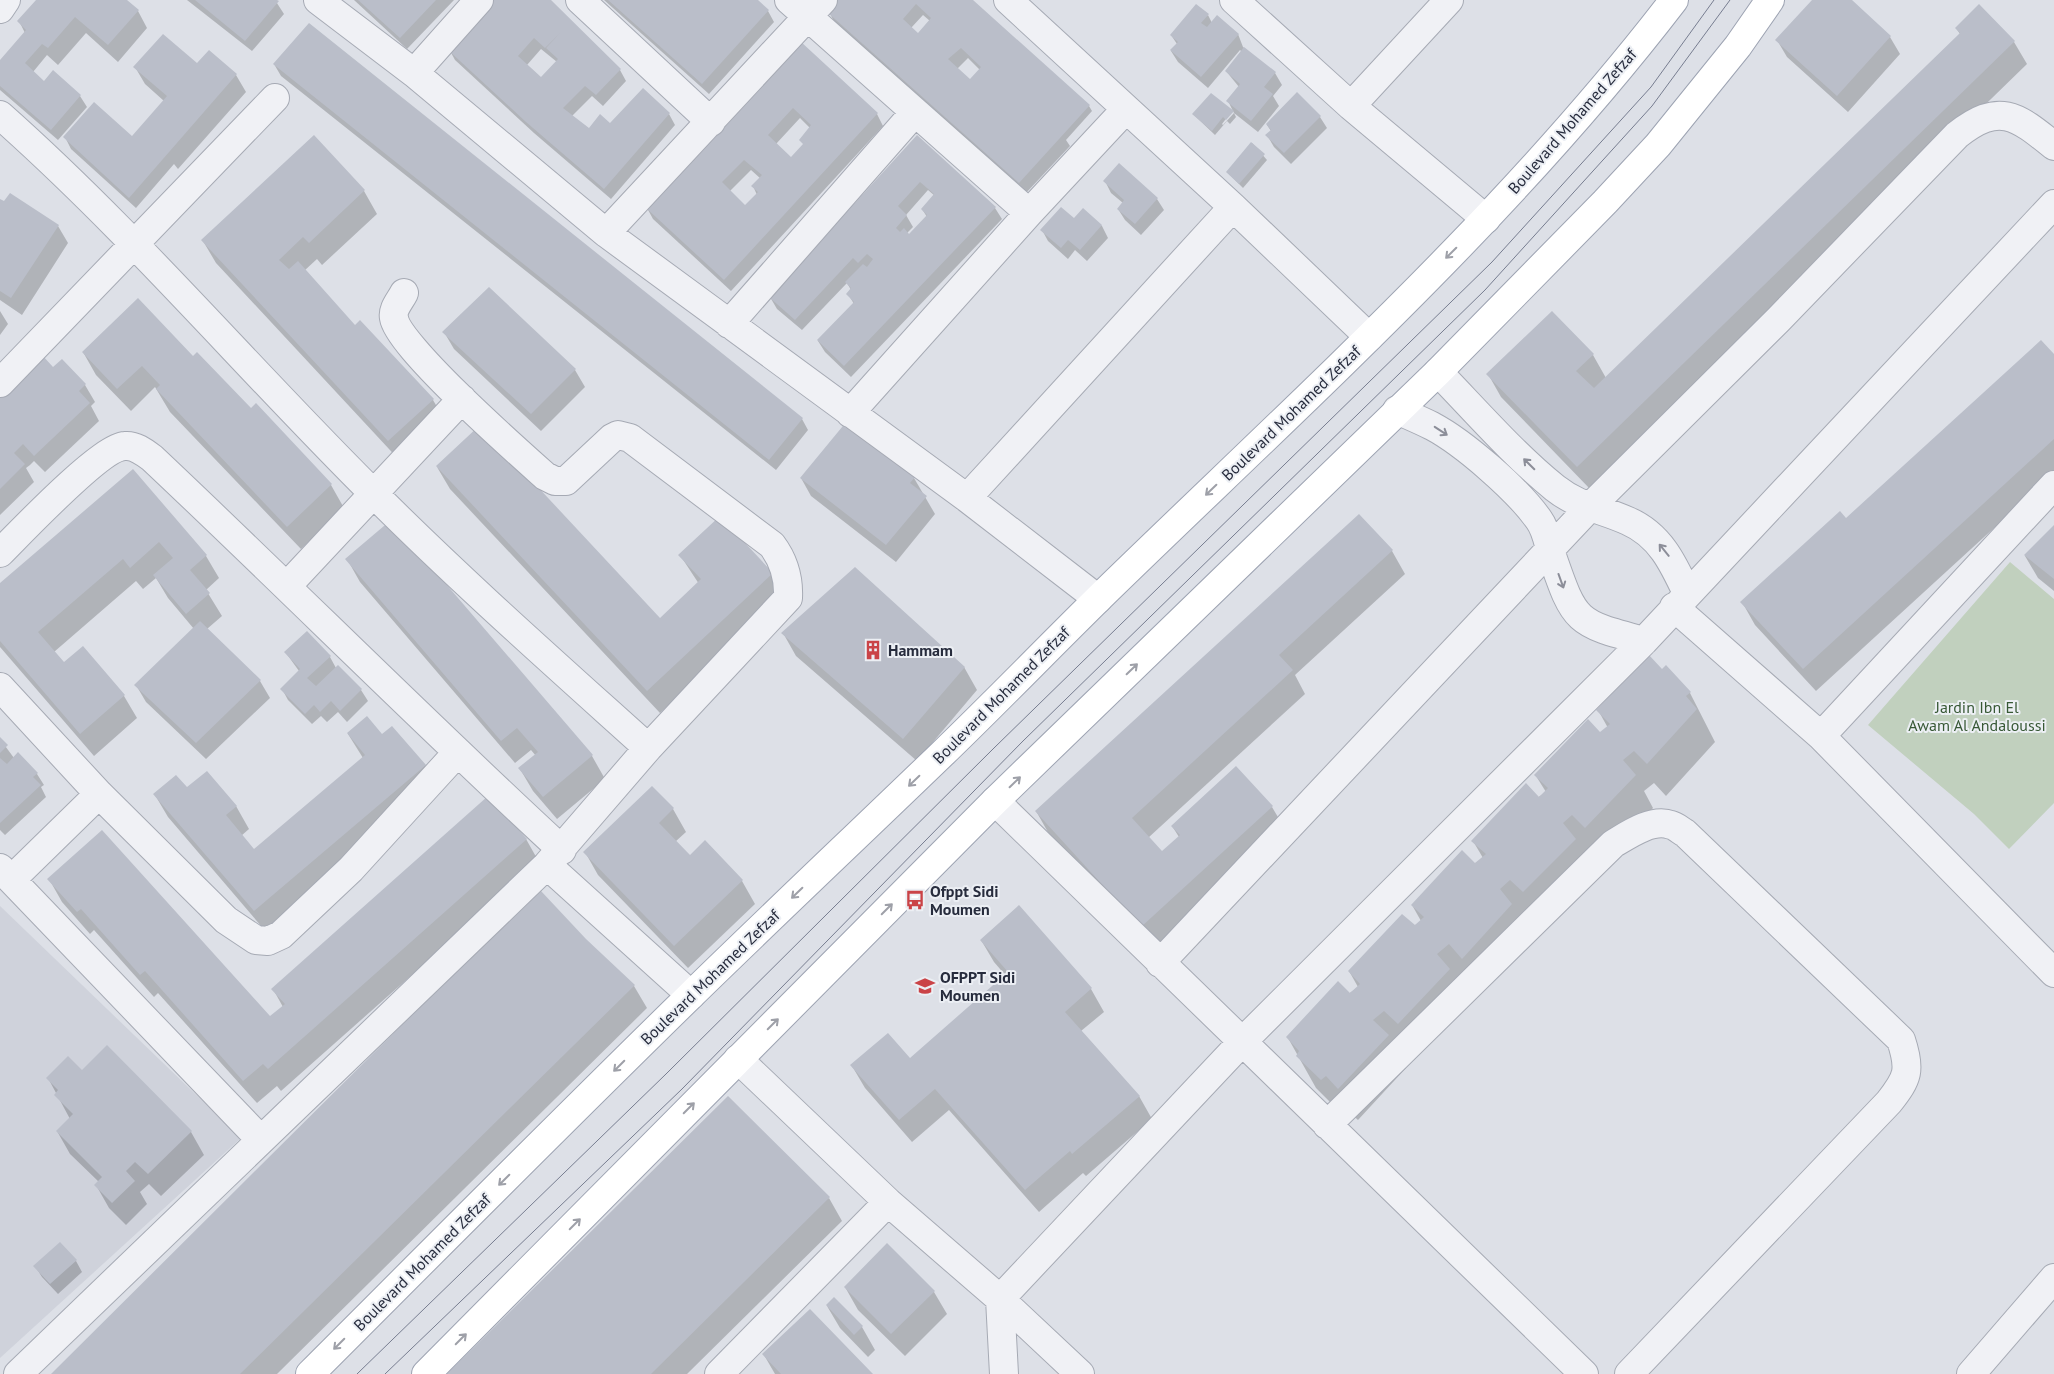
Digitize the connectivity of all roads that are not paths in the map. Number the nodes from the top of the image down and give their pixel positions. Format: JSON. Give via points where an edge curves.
{"nodes":[{"id":1,"x":6,"y":0,"type":"edge"},
{"id":2,"x":318,"y":0,"type":"edge"},
{"id":3,"x":479,"y":0,"type":"edge"},
{"id":4,"x":580,"y":0,"type":"edge"},
{"id":5,"x":1008,"y":0,"type":"edge"},
{"id":6,"x":1234,"y":0,"type":"edge"},
{"id":7,"x":1450,"y":0,"type":"edge"},
{"id":8,"x":1674,"y":0,"type":"edge"},
{"id":9,"x":1770,"y":0,"type":"edge"},
{"id":10,"x":807,"y":6,"type":"edge"},
{"id":11,"x":0,"y":9,"type":"edge"},
{"id":12,"x":414,"y":73,"type":"junction"},
{"id":13,"x":275,"y":98,"type":"dead end"},
{"id":14,"x":1352,"y":106,"type":"junction"},
{"id":15,"x":1126,"y":109,"type":"junction"},
{"id":16,"x":915,"y":112,"type":"junction"},
{"id":17,"x":0,"y":115,"type":"edge"},
{"id":18,"x":711,"y":122,"type":"junction"},
{"id":19,"x":2054,"y":146,"type":"edge"},
{"id":20,"x":2054,"y":204,"type":"edge"},
{"id":21,"x":1233,"y":207,"type":"junction"},
{"id":22,"x":1029,"y":213,"type":"junction"},
{"id":23,"x":1486,"y":219,"type":"junction"},
{"id":24,"x":606,"y":233,"type":"junction"},
{"id":25,"x":136,"y":244,"type":"junction"},
{"id":26,"x":404,"y":294,"type":"dead end"},
{"id":27,"x":729,"y":324,"type":"junction"},
{"id":28,"x":1369,"y":337,"type":"junction"},
{"id":29,"x":1438,"y":372,"type":"junction"},
{"id":30,"x":0,"y":383,"type":"edge"},
{"id":31,"x":462,"y":399,"type":"junction"},
{"id":32,"x":1397,"y":410,"type":"junction"},
{"id":33,"x":850,"y":413,"type":"junction"},
{"id":34,"x":2054,"y":484,"type":"edge"},
{"id":35,"x":374,"y":494,"type":"junction"},
{"id":36,"x":967,"y":498,"type":"junction"},
{"id":37,"x":1589,"y":508,"type":"junction"},
{"id":38,"x":1550,"y":550,"type":"junction"},
{"id":39,"x":0,"y":553,"type":"edge"},
{"id":40,"x":287,"y":586,"type":"junction"},
{"id":41,"x":1098,"y":599,"type":"junction"},
{"id":42,"x":1681,"y":600,"type":"junction"},
{"id":43,"x":1644,"y":640,"type":"junction"},
{"id":44,"x":0,"y":687,"type":"edge"},
{"id":45,"x":1820,"y":736,"type":"junction"},
{"id":46,"x":648,"y":748,"type":"junction"},
{"id":47,"x":457,"y":753,"type":"junction"},
{"id":48,"x":100,"y":794,"type":"junction"},
{"id":49,"x":995,"y":801,"type":"junction"},
{"id":50,"x":555,"y":858,"type":"junction"},
{"id":51,"x":6,"y":873,"type":"edge"},
{"id":52,"x":1160,"y":963,"type":"junction"},
{"id":53,"x":2054,"y":973,"type":"edge"},
{"id":54,"x":691,"y":995,"type":"junction"},
{"id":55,"x":1242,"y":1042,"type":"junction"},
{"id":56,"x":738,"y":1059,"type":"junction"},
{"id":57,"x":1327,"y":1125,"type":"junction"},
{"id":58,"x":261,"y":1140,"type":"junction"},
{"id":59,"x":888,"y":1202,"type":"junction"},
{"id":60,"x":2054,"y":1278,"type":"edge"},
{"id":61,"x":1000,"y":1299,"type":"junction"},
{"id":62,"x":726,"y":1372,"type":"edge"},
{"id":63,"x":18,"y":1374,"type":"edge"},
{"id":64,"x":310,"y":1374,"type":"edge"},
{"id":65,"x":426,"y":1374,"type":"edge"},
{"id":66,"x":1004,"y":1374,"type":"edge"},
{"id":67,"x":1080,"y":1374,"type":"edge"},
{"id":68,"x":1584,"y":1374,"type":"edge"},
{"id":69,"x":1629,"y":1374,"type":"edge"},
{"id":70,"x":1971,"y":1374,"type":"edge"}],
"edges":[{"from":1,"to":11,"type":"street"},
{"from":2,"to":12,"type":"street"},
{"from":3,"to":12,"type":"street"},
{"from":4,"to":18,"type":"street"},
{"from":5,"to":15,"type":"street"},
{"from":6,"to":14,"type":"street"},
{"from":7,"to":14,"type":"street"},
{"from":8,"to":23,"type":"main road","name":"Boulevard Mohamed Zefzaf","via":[[1645,38]]},
{"from":9,"to":29,"type":"main road","via":[[1738,46],[1658,145]]},
{"from":10,"to":16,"type":"street"},
{"from":10,"to":18,"type":"street"},
{"from":12,"to":24,"type":"street"},
{"from":13,"to":25,"type":"street"},
{"from":14,"to":23,"type":"street"},
{"from":15,"to":21,"type":"street"},
{"from":15,"to":22,"type":"street"},
{"from":16,"to":22,"type":"street"},
{"from":16,"to":27,"type":"street"},
{"from":17,"to":25,"type":"street","via":[[56,164]]},
{"from":18,"to":24,"type":"street"},
{"from":19,"to":37,"type":"street","via":[[2031,128],[2004,115],[1974,121]]},
{"from":20,"to":42,"type":"street"},
{"from":21,"to":28,"type":"street"},
{"from":21,"to":36,"type":"street"},
{"from":22,"to":33,"type":"street"},
{"from":23,"to":28,"type":"main road","name":"Boulevard Mohamed Zefzaf","one_way":true},
{"from":24,"to":27,"type":"street"},
{"from":25,"to":30,"type":"street"},
{"from":25,"to":35,"type":"street"},
{"from":26,"to":31,"type":"street","via":[[394,310],[397,328]]},
{"from":27,"to":33,"type":"street"},
{"from":28,"to":41,"type":"main road","name":"Boulevard Mohamed Zefzaf","one_way":true},
{"from":29,"to":32,"type":"main road"},
{"from":37,"to":29,"type":"street","one_way":true,"via":[[1574,501],[1543,476]]},
{"from":31,"to":35,"type":"street"},
{"from":31,"to":46,"type":"street","via":[[545,476],[555,481],[566,481],[574,475],[612,438],[630,438],[772,545],[780,555],[789,583],[788,598]]},
{"from":32,"to":38,"type":"street","one_way":true,"via":[[1450,438],[1510,488],[1539,520]]},
{"from":49,"to":32,"type":"main road","one_way":true},
{"from":33,"to":36,"type":"street"},
{"from":34,"to":45,"type":"street"},
{"from":35,"to":40,"type":"street"},
{"from":35,"to":46,"type":"street","via":[[507,621]]},
{"from":36,"to":41,"type":"street"},
{"from":37,"to":38,"type":"street"},
{"from":42,"to":37,"type":"street","one_way":true,"via":[[1670,558],[1646,532],[1629,521]]},
{"from":38,"to":43,"type":"street","one_way":true,"via":[[1569,601],[1581,619],[1593,626]]},
{"from":38,"to":52,"type":"street"},
{"from":39,"to":40,"type":"street","via":[[100,459],[113,449],[130,446],[152,458]]},
{"from":40,"to":47,"type":"street"},
{"from":41,"to":54,"type":"main road","name":"Boulevard Mohamed Zefzaf","one_way":true},
{"from":42,"to":43,"type":"street"},
{"from":42,"to":45,"type":"street"},
{"from":43,"to":55,"type":"street"},
{"from":44,"to":48,"type":"street"},
{"from":45,"to":53,"type":"street"},
{"from":46,"to":50,"type":"street"},
{"from":47,"to":48,"type":"street","via":[[351,869],[281,935],[268,941],[252,938],[226,920]]},
{"from":47,"to":50,"type":"street"},
{"from":48,"to":51,"type":"street"},
{"from":49,"to":52,"type":"street"},
{"from":56,"to":49,"type":"main road","one_way":true},
{"from":50,"to":54,"type":"street"},
{"from":50,"to":58,"type":"street"},
{"from":51,"to":58,"type":"street"},
{"from":52,"to":55,"type":"street"},
{"from":54,"to":64,"type":"main road","name":"Boulevard Mohamed Zefzaf","one_way":true},
{"from":55,"to":57,"type":"street"},
{"from":55,"to":61,"type":"street"},
{"from":56,"to":59,"type":"street"},
{"from":65,"to":56,"type":"main road","one_way":true},
{"from":57,"to":68,"type":"street"},
{"from":57,"to":69,"type":"street","via":[[1613,844],[1635,830],[1653,825],[1671,824],[1685,833],[1901,1040],[1908,1060],[1904,1083],[1889,1102]]},
{"from":58,"to":63,"type":"street"},
{"from":59,"to":61,"type":"street"},
{"from":59,"to":62,"type":"street"},
{"from":60,"to":70,"type":"street"},
{"from":61,"to":66,"type":"street"},
{"from":61,"to":67,"type":"street"}]}
